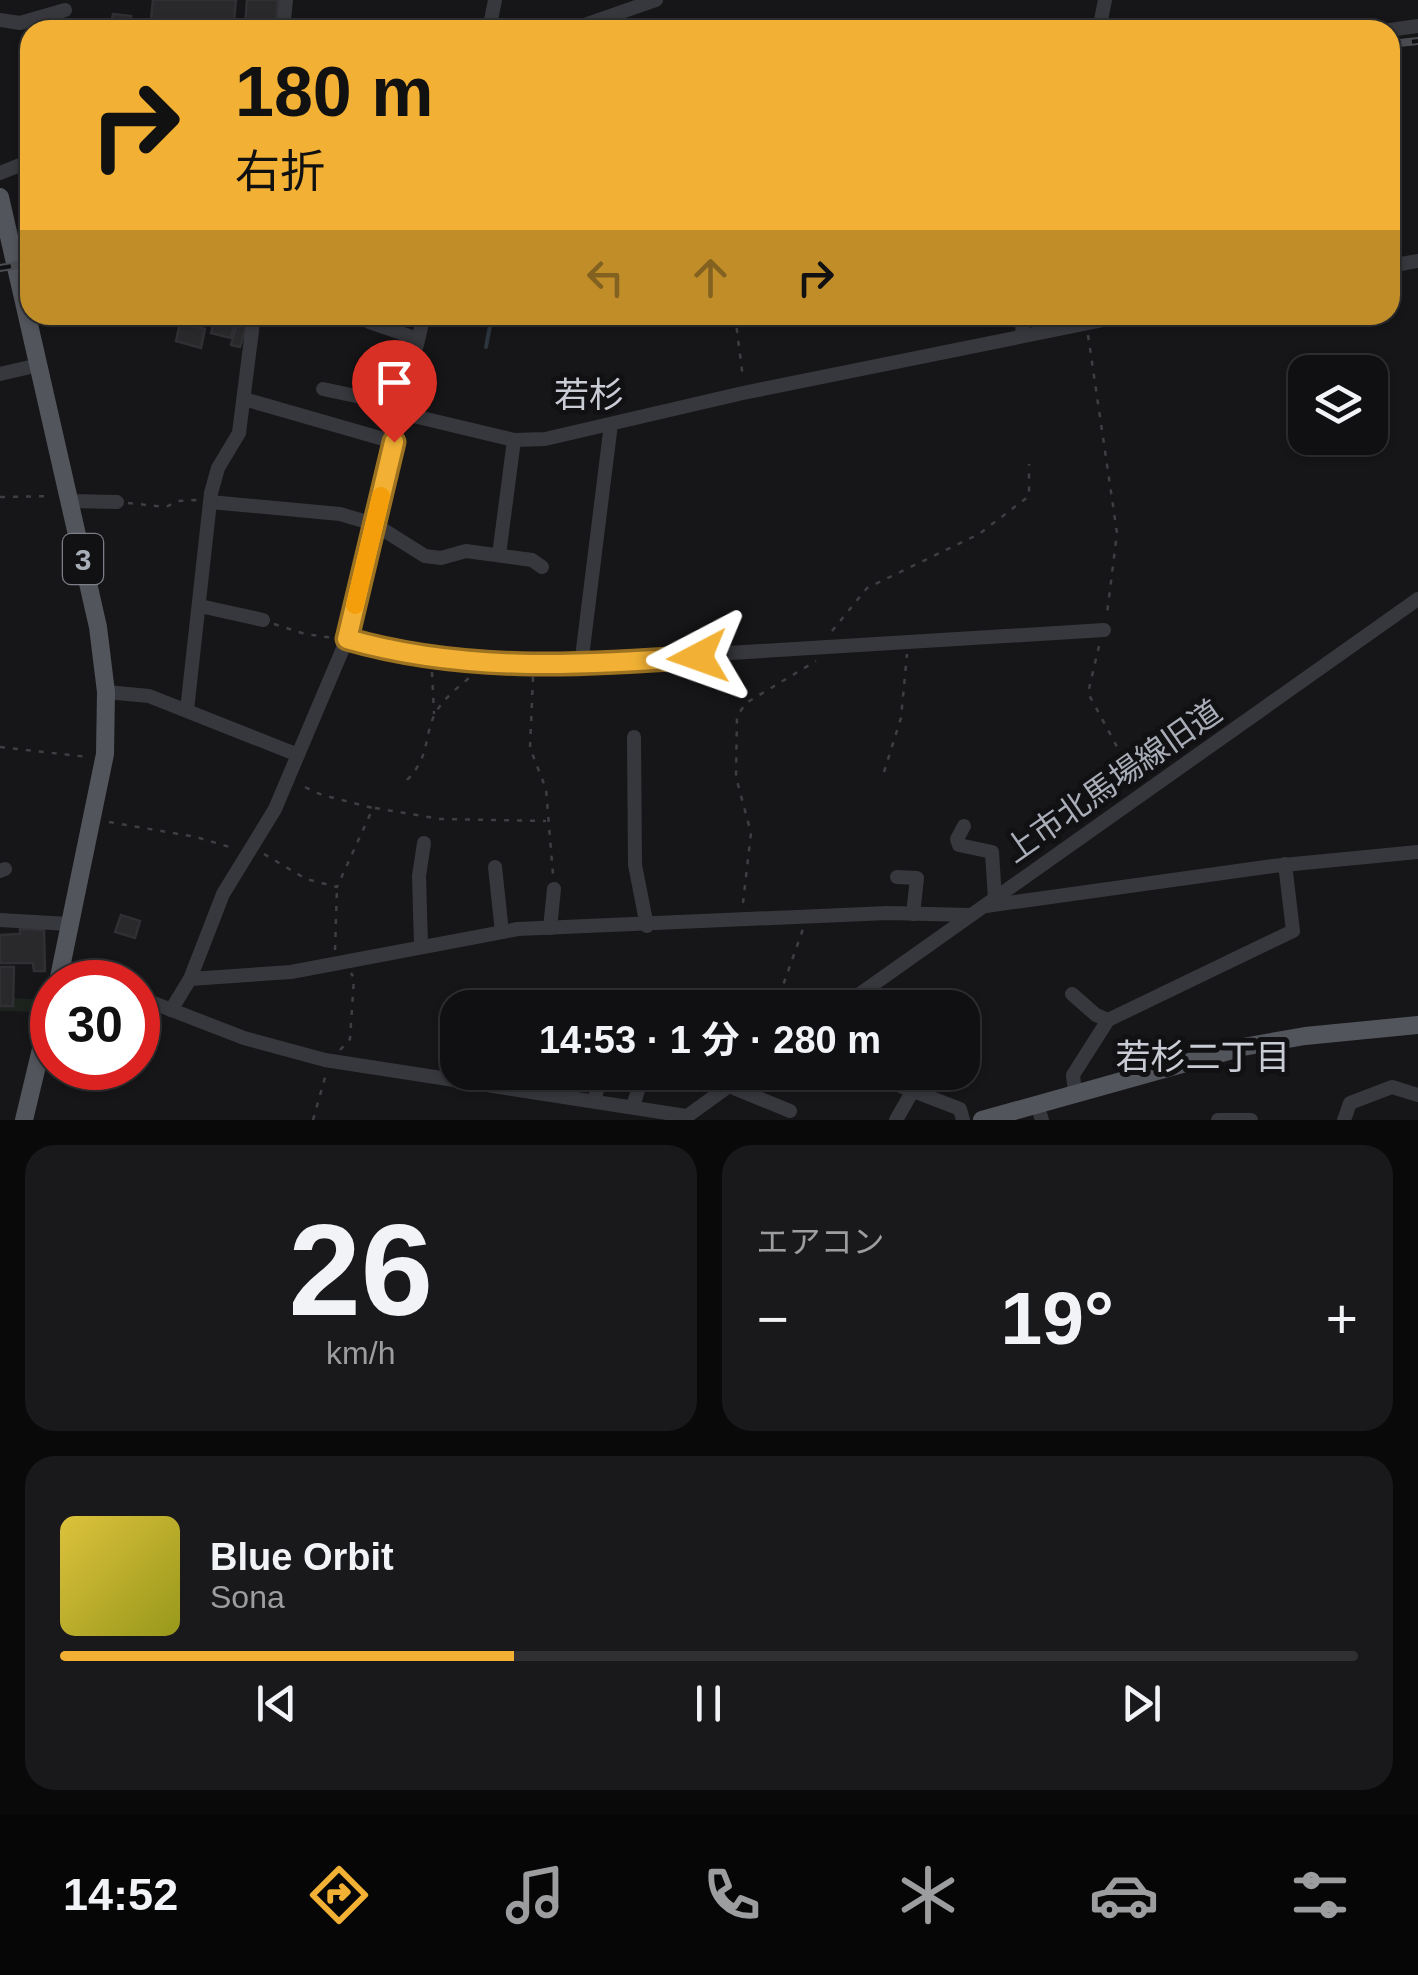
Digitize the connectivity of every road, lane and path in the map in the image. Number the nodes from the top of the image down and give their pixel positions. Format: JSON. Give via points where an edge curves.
{"nodes":[{"id":1,"x":656,"y":0,"type":"edge"},
{"id":2,"x":65,"y":10,"type":"dead end"},
{"id":3,"x":50,"y":20,"type":"edge"},
{"id":4,"x":599,"y":20,"type":"edge"},
{"id":5,"x":0,"y":197,"type":"edge"},
{"id":6,"x":20,"y":283,"type":"edge"},
{"id":7,"x":30,"y":325,"type":"edge"},
{"id":8,"x":253,"y":325,"type":"edge"},
{"id":9,"x":378,"y":325,"type":"edge"},
{"id":10,"x":422,"y":325,"type":"edge"},
{"id":11,"x":736,"y":325,"type":"edge"},
{"id":12,"x":1023,"y":325,"type":"edge"},
{"id":13,"x":1077,"y":325,"type":"edge"},
{"id":14,"x":1087,"y":325,"type":"edge"},
{"id":15,"x":1022,"y":336,"type":"junction"},
{"id":16,"x":418,"y":339,"type":"junction"},
{"id":17,"x":39,"y":365,"type":"junction"},
{"id":18,"x":0,"y":374,"type":"edge"},
{"id":19,"x":323,"y":389,"type":"dead end"},
{"id":20,"x":746,"y":392,"type":"junction"},
{"id":21,"x":244,"y":399,"type":"junction"},
{"id":22,"x":402,"y":410,"type":"junction"},
{"id":23,"x":611,"y":424,"type":"junction"},
{"id":24,"x":514,"y":440,"type":"junction"},
{"id":25,"x":394,"y":442,"type":"junction"},
{"id":26,"x":1029,"y":464,"type":"dead end"},
{"id":27,"x":0,"y":497,"type":"edge"},
{"id":28,"x":69,"y":498,"type":"junction"},
{"id":29,"x":117,"y":502,"type":"joint"},
{"id":30,"x":210,"y":502,"type":"junction"},
{"id":31,"x":374,"y":524,"type":"junction"},
{"id":32,"x":498,"y":555,"type":"junction"},
{"id":33,"x":542,"y":568,"type":"dead end"},
{"id":34,"x":1418,"y":599,"type":"edge"},
{"id":35,"x":200,"y":606,"type":"junction"},
{"id":36,"x":263,"y":620,"type":"joint"},
{"id":37,"x":1104,"y":630,"type":"junction"},
{"id":38,"x":347,"y":639,"type":"junction"},
{"id":39,"x":908,"y":642,"type":"junction"},
{"id":40,"x":822,"y":648,"type":"junction"},
{"id":41,"x":431,"y":657,"type":"junction"},
{"id":42,"x":487,"y":662,"type":"junction"},
{"id":43,"x":582,"y":664,"type":"junction"},
{"id":44,"x":534,"y":666,"type":"junction"},
{"id":45,"x":106,"y":692,"type":"junction"},
{"id":46,"x":187,"y":710,"type":"junction"},
{"id":47,"x":434,"y":715,"type":"junction"},
{"id":48,"x":634,"y":737,"type":"dead end"},
{"id":49,"x":0,"y":748,"type":"edge"},
{"id":50,"x":298,"y":755,"type":"junction"},
{"id":51,"x":104,"y":760,"type":"junction"},
{"id":52,"x":884,"y":772,"type":"dead end"},
{"id":53,"x":288,"y":779,"type":"junction"},
{"id":54,"x":408,"y":780,"type":"dead end"},
{"id":55,"x":1141,"y":795,"type":"junction"},
{"id":56,"x":373,"y":808,"type":"junction"},
{"id":57,"x":92,"y":818,"type":"junction"},
{"id":58,"x":548,"y":821,"type":"junction"},
{"id":59,"x":964,"y":826,"type":"dead end"},
{"id":60,"x":424,"y":842,"type":"dead end"},
{"id":61,"x":250,"y":850,"type":"junction"},
{"id":62,"x":1418,"y":852,"type":"edge"},
{"id":63,"x":1285,"y":864,"type":"junction"},
{"id":64,"x":495,"y":867,"type":"dead end"},
{"id":65,"x":897,"y":877,"type":"dead end"},
{"id":66,"x":337,"y":887,"type":"junction"},
{"id":67,"x":554,"y":889,"type":"joint"},
{"id":68,"x":990,"y":902,"type":"junction"},
{"id":69,"x":913,"y":914,"type":"junction"},
{"id":70,"x":971,"y":915,"type":"junction"},
{"id":71,"x":807,"y":916,"type":"junction"},
{"id":72,"x":0,"y":920,"type":"edge"},
{"id":73,"x":741,"y":921,"type":"junction"},
{"id":74,"x":70,"y":924,"type":"junction"},
{"id":75,"x":647,"y":926,"type":"junction"},
{"id":76,"x":550,"y":928,"type":"junction"},
{"id":77,"x":502,"y":932,"type":"junction"},
{"id":78,"x":421,"y":945,"type":"junction"},
{"id":79,"x":63,"y":960,"type":"edge"},
{"id":80,"x":342,"y":961,"type":"junction"},
{"id":81,"x":190,"y":979,"type":"junction"},
{"id":82,"x":781,"y":990,"type":"edge"},
{"id":83,"x":865,"y":990,"type":"edge"},
{"id":84,"x":1072,"y":994,"type":"dead end"},
{"id":85,"x":160,"y":1006,"type":"edge"},
{"id":86,"x":170,"y":1010,"type":"junction"},
{"id":87,"x":1108,"y":1020,"type":"junction"},
{"id":88,"x":1418,"y":1025,"type":"edge"},
{"id":89,"x":330,"y":1061,"type":"junction"},
{"id":90,"x":32,"y":1090,"type":"edge"},
{"id":91,"x":596,"y":1090,"type":"edge"},
{"id":92,"x":638,"y":1090,"type":"edge"},
{"id":93,"x":723,"y":1090,"type":"edge"},
{"id":94,"x":739,"y":1090,"type":"edge"},
{"id":95,"x":907,"y":1090,"type":"edge"},
{"id":96,"x":912,"y":1092,"type":"junction"},
{"id":97,"x":1075,"y":1092,"type":"junction"},
{"id":98,"x":1418,"y":1096,"type":"edge"},
{"id":99,"x":594,"y":1100,"type":"junction"},
{"id":100,"x":633,"y":1106,"type":"junction"},
{"id":101,"x":790,"y":1111,"type":"dead end"},
{"id":102,"x":1032,"y":1113,"type":"edge"},
{"id":103,"x":684,"y":1118,"type":"edge"},
{"id":104,"x":24,"y":1120,"type":"edge"},
{"id":105,"x":312,"y":1120,"type":"edge"},
{"id":106,"x":896,"y":1120,"type":"edge"},
{"id":107,"x":963,"y":1120,"type":"edge"},
{"id":108,"x":982,"y":1120,"type":"edge"},
{"id":109,"x":1218,"y":1120,"type":"edge"},
{"id":110,"x":1251,"y":1120,"type":"edge"},
{"id":111,"x":1344,"y":1120,"type":"edge"}],
"edges":[{"from":1,"to":4,"type":"street"},
{"from":2,"to":3,"type":"street"},
{"from":5,"to":6,"type":"main road","number":"3"},
{"from":7,"to":17,"type":"main road","number":"3"},
{"from":8,"to":21,"type":"street"},
{"from":9,"to":16,"type":"street"},
{"from":10,"to":16,"type":"street"},
{"from":11,"to":20,"type":"path"},
{"from":12,"to":15,"type":"street"},
{"from":13,"to":15,"type":"street"},
{"from":14,"to":37,"type":"path","via":[[1117,533]]},
{"from":15,"to":20,"type":"street"},
{"from":16,"to":22,"type":"street"},
{"from":17,"to":18,"type":"street"},
{"from":17,"to":28,"type":"main road","number":"3"},
{"from":19,"to":22,"type":"street"},
{"from":20,"to":23,"type":"street"},
{"from":21,"to":25,"type":"street"},
{"from":21,"to":30,"type":"street","via":[[239,433],[218,468]]},
{"from":22,"to":24,"type":"street"},
{"from":22,"to":25,"type":"street"},
{"from":23,"to":24,"type":"street"},
{"from":23,"to":43,"type":"street"},
{"from":24,"to":32,"type":"street"},
{"from":25,"to":31,"type":"street"},
{"from":26,"to":40,"type":"path","via":[[1028,496],[979,534],[866,588]]},
{"from":27,"to":28,"type":"path"},
{"from":28,"to":29,"type":"street"},
{"from":28,"to":45,"type":"main road","number":"3"},
{"from":29,"to":30,"type":"path"},
{"from":30,"to":31,"type":"street","via":[[340,514]]},
{"from":30,"to":35,"type":"street"},
{"from":31,"to":32,"type":"street","via":[[425,556]]},
{"from":31,"to":38,"type":"street"},
{"from":32,"to":33,"type":"street"},
{"from":34,"to":55,"type":"street","name":"上市北馬場線旧道"},
{"from":35,"to":36,"type":"street"},
{"from":35,"to":46,"type":"street"},
{"from":36,"to":38,"type":"path"},
{"from":37,"to":39,"type":"street"},
{"from":37,"to":55,"type":"path","via":[[1088,693]]},
{"from":38,"to":41,"type":"street"},
{"from":38,"to":50,"type":"street"},
{"from":39,"to":40,"type":"street"},
{"from":39,"to":52,"type":"path","via":[[901,718]]},
{"from":40,"to":43,"type":"street"},
{"from":40,"to":73,"type":"path","via":[[816,661],[746,703],[737,716],[736,777],[751,833]]},
{"from":41,"to":42,"type":"street"},
{"from":41,"to":47,"type":"path"},
{"from":42,"to":44,"type":"street"},
{"from":42,"to":47,"type":"path"},
{"from":43,"to":44,"type":"street"},
{"from":44,"to":58,"type":"path","via":[[530,748],[546,789]]},
{"from":45,"to":46,"type":"street","via":[[150,696]]},
{"from":45,"to":51,"type":"main road","number":"3"},
{"from":46,"to":50,"type":"street"},
{"from":47,"to":54,"type":"path","via":[[428,746]]},
{"from":48,"to":75,"type":"street","via":[[634,865]]},
{"from":49,"to":51,"type":"path"},
{"from":50,"to":53,"type":"street"},
{"from":51,"to":57,"type":"main road","number":"3"},
{"from":53,"to":56,"type":"path"},
{"from":53,"to":61,"type":"street"},
{"from":55,"to":68,"type":"street","name":"上市北馬場線旧道"},
{"from":56,"to":58,"type":"path","via":[[440,819]]},
{"from":56,"to":66,"type":"path"},
{"from":57,"to":61,"type":"path"},
{"from":57,"to":74,"type":"main road","number":"3"},
{"from":58,"to":67,"type":"path"},
{"from":59,"to":68,"type":"street","via":[[959,845],[992,852]]},
{"from":60,"to":78,"type":"street"},
{"from":61,"to":66,"type":"path"},
{"from":61,"to":81,"type":"street","via":[[223,894]]},
{"from":62,"to":63,"type":"street"},
{"from":63,"to":68,"type":"street"},
{"from":63,"to":87,"type":"street","via":[[1293,931]]},
{"from":64,"to":77,"type":"street"},
{"from":65,"to":69,"type":"street","via":[[917,878]]},
{"from":66,"to":80,"type":"path","via":[[333,946]]},
{"from":67,"to":76,"type":"street"},
{"from":68,"to":70,"type":"street","name":"上市北馬場線旧道"},
{"from":69,"to":70,"type":"street"},
{"from":69,"to":71,"type":"street"},
{"from":70,"to":83,"type":"street","name":"上市北馬場線旧道"},
{"from":71,"to":73,"type":"street"},
{"from":71,"to":82,"type":"path"},
{"from":72,"to":74,"type":"street"},
{"from":73,"to":75,"type":"street"},
{"from":74,"to":79,"type":"main road","number":"3"},
{"from":75,"to":76,"type":"street"},
{"from":76,"to":77,"type":"street"},
{"from":77,"to":78,"type":"street"},
{"from":78,"to":80,"type":"street"},
{"from":80,"to":81,"type":"street"},
{"from":80,"to":89,"type":"path","via":[[354,978],[350,1039]]},
{"from":81,"to":86,"type":"street"},
{"from":84,"to":87,"type":"street"},
{"from":85,"to":86,"type":"street"},
{"from":86,"to":89,"type":"street"},
{"from":87,"to":97,"type":"street","via":[[1073,1074]]},
{"from":88,"to":97,"type":"main road","via":[[1243,1046]]},
{"from":89,"to":99,"type":"street"},
{"from":89,"to":105,"type":"path"},
{"from":90,"to":104,"type":"main road"},
{"from":91,"to":99,"type":"street"},
{"from":92,"to":100,"type":"street"},
{"from":93,"to":103,"type":"street"},
{"from":94,"to":101,"type":"street"},
{"from":95,"to":96,"type":"street"},
{"from":96,"to":106,"type":"street"},
{"from":96,"to":107,"type":"street","via":[[960,1109]]},
{"from":97,"to":102,"type":"main road"},
{"from":98,"to":111,"type":"street","via":[[1392,1086],[1350,1104]]},
{"from":99,"to":100,"type":"street"},
{"from":100,"to":103,"type":"street"},
{"from":102,"to":108,"type":"main road"},
{"from":109,"to":110,"type":"street"}]}
